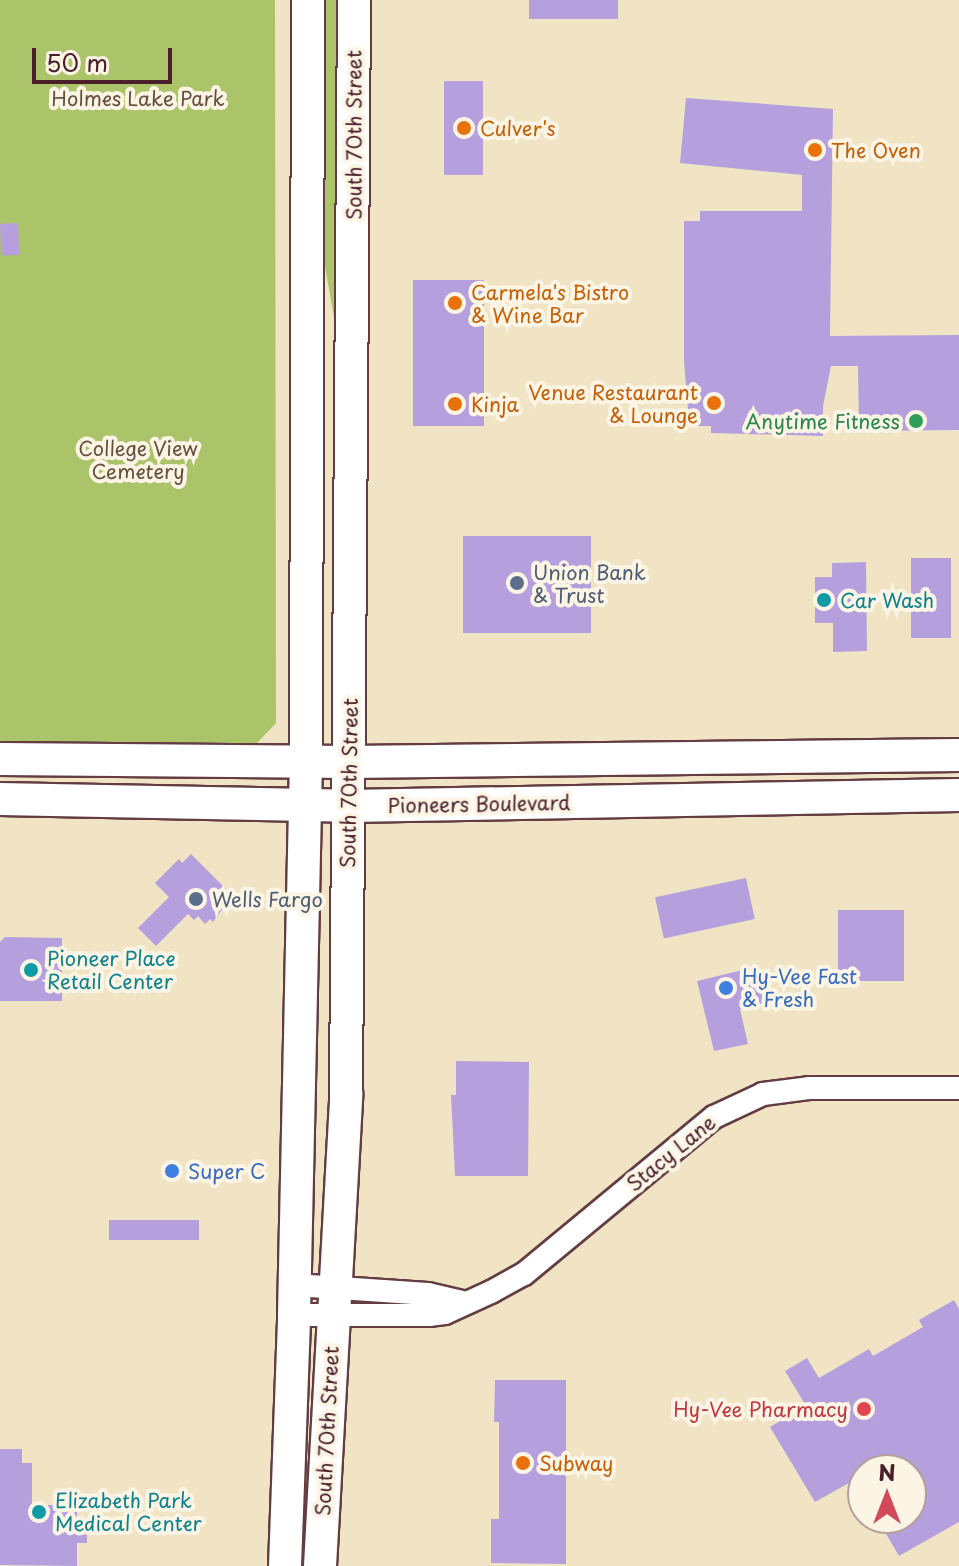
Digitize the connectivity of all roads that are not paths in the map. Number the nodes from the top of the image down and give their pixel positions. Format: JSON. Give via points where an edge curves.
{"nodes":[{"id":1,"x":308,"y":0,"type":"edge"},
{"id":2,"x":354,"y":0,"type":"edge"},
{"id":3,"x":959,"y":755,"type":"edge"},
{"id":4,"x":0,"y":759,"type":"edge"},
{"id":5,"x":306,"y":761,"type":"junction"},
{"id":6,"x":349,"y":762,"type":"junction"},
{"id":7,"x":959,"y":795,"type":"edge"},
{"id":8,"x":0,"y":799,"type":"edge"},
{"id":9,"x":305,"y":805,"type":"junction"},
{"id":10,"x":349,"y":806,"type":"junction"},
{"id":11,"x":959,"y":1088,"type":"edge"},
{"id":12,"x":295,"y":1300,"type":"junction"},
{"id":13,"x":335,"y":1301,"type":"junction"},
{"id":14,"x":285,"y":1566,"type":"edge"},
{"id":15,"x":320,"y":1566,"type":"edge"}],
"edges":[{"from":1,"to":5,"type":"main road","name":"South 70th Street"},
{"from":2,"to":6,"type":"main road","name":"South 70th Street"},
{"from":3,"to":6,"type":"main road"},
{"from":4,"to":5,"type":"main road"},
{"from":5,"to":6,"type":"main road"},
{"from":5,"to":9,"type":"main road","name":"South 70th Street"},
{"from":6,"to":10,"type":"main road","name":"South 70th Street"},
{"from":7,"to":10,"type":"main road","name":"Pioneers Boulevard"},
{"from":8,"to":9,"type":"main road","name":"Pioneers Boulevard"},
{"from":9,"to":10,"type":"main road","name":"Pioneers Boulevard"},
{"from":9,"to":12,"type":"main road","name":"South 70th Street"},
{"from":10,"to":13,"type":"main road","name":"South 70th Street","via":[[346,1094]]},
{"from":11,"to":13,"type":"street","name":"Stacy Lane","via":[[788,1089],[739,1103],[714,1117],[524,1274],[491,1292],[429,1315]]},
{"from":12,"to":13,"type":"street","name":"Stacy Lane"},
{"from":12,"to":14,"type":"main road","name":"South 70th Street"},
{"from":13,"to":15,"type":"main road","name":"South 70th Street"}]}
